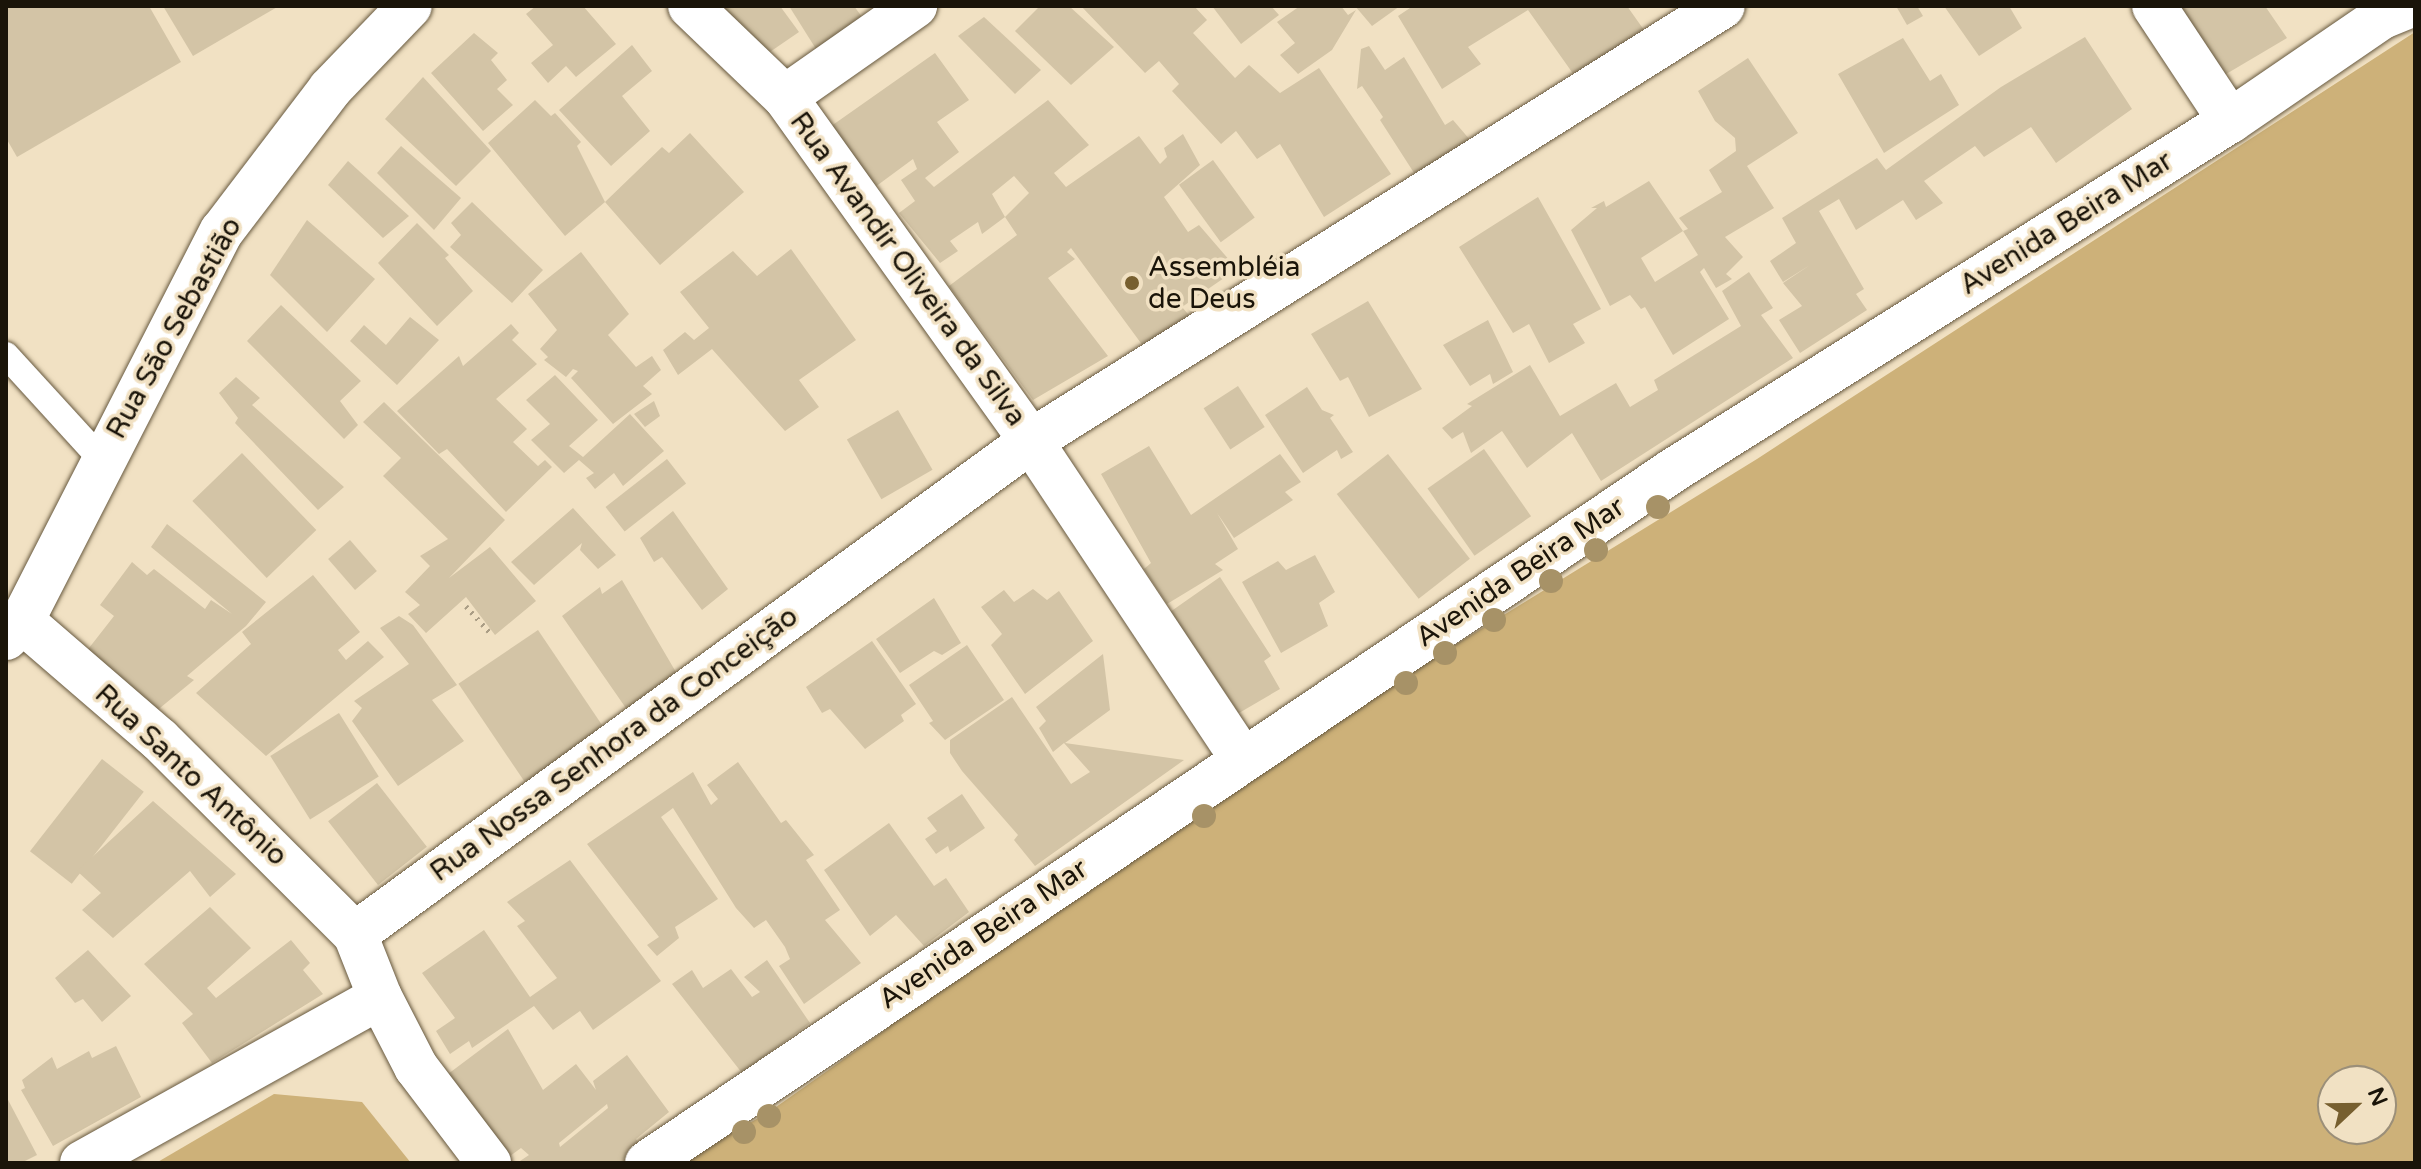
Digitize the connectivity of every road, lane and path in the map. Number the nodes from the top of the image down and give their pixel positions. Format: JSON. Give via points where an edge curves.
{"nodes":[{"id":1,"x":410,"y":6,"type":"edge"},
{"id":2,"x":690,"y":6,"type":"edge"},
{"id":3,"x":915,"y":6,"type":"edge"},
{"id":4,"x":1723,"y":6,"type":"edge"},
{"id":5,"x":2154,"y":6,"type":"edge"},
{"id":6,"x":2409,"y":6,"type":"edge"},
{"id":7,"x":785,"y":97,"type":"junction"},
{"id":8,"x":2230,"y":121,"type":"junction"},
{"id":9,"x":6,"y":355,"type":"edge"},
{"id":10,"x":1031,"y":441,"type":"junction"},
{"id":11,"x":102,"y":460,"type":"junction"},
{"id":12,"x":873,"y":555,"type":"joint"},
{"id":13,"x":466,"y":606,"type":"dead end"},
{"id":14,"x":14,"y":630,"type":"edge"},
{"id":15,"x":490,"y":633,"type":"dead end"},
{"id":16,"x":1242,"y":758,"type":"junction"},
{"id":17,"x":355,"y":934,"type":"junction"},
{"id":18,"x":380,"y":997,"type":"junction"},
{"id":19,"x":82,"y":1163,"type":"edge"},
{"id":20,"x":489,"y":1163,"type":"edge"},
{"id":21,"x":647,"y":1163,"type":"edge"}],
"edges":[{"from":1,"to":11,"type":"street","name":"Rua São Sebastião","via":[[330,89],[222,231]]},
{"from":2,"to":7,"type":"street","name":"Rua Avandir Oliveira da Silva"},
{"from":3,"to":7,"type":"street"},
{"from":4,"to":10,"type":"street"},
{"from":5,"to":8,"type":"street"},
{"from":6,"to":8,"type":"street","name":"Avenida Beira Mar","via":[[2382,17]]},
{"from":7,"to":10,"type":"street","name":"Rua Avandir Oliveira da Silva"},
{"from":8,"to":16,"type":"street","name":"Avenida Beira Mar","via":[[1672,471]]},
{"from":9,"to":11,"type":"lane"},
{"from":10,"to":12,"type":"street","name":"Rua Avandir Oliveira da Silva"},
{"from":10,"to":16,"type":"street","name":"Rua Avandir Oliveira da Silva"},
{"from":11,"to":14,"type":"street","name":"Rua São Sebastião"},
{"from":12,"to":17,"type":"street","name":"Rua Nossa Senhora da Conceição"},
{"from":13,"to":15,"type":"path"},
{"from":14,"to":17,"type":"street","name":"Rua Santo Antônio","via":[[160,740]]},
{"from":16,"to":21,"type":"street","name":"Avenida Beira Mar"},
{"from":17,"to":18,"type":"street"},
{"from":18,"to":19,"type":"street"},
{"from":18,"to":20,"type":"street","via":[[416,1067]]}]}
